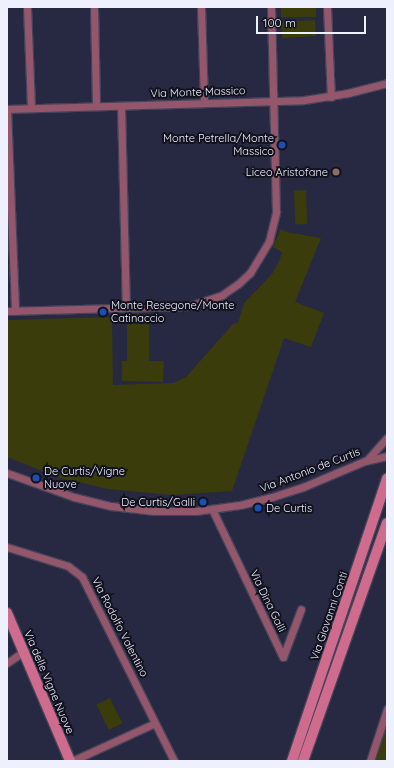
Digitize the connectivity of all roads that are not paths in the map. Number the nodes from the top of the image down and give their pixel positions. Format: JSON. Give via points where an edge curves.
{"nodes":[{"id":1,"x":27,"y":7,"type":"edge"},
{"id":2,"x":94,"y":7,"type":"edge"},
{"id":3,"x":201,"y":7,"type":"edge"},
{"id":4,"x":271,"y":7,"type":"edge"},
{"id":5,"x":327,"y":7,"type":"edge"},
{"id":6,"x":387,"y":83,"type":"edge"},
{"id":7,"x":330,"y":97,"type":"junction"},
{"id":8,"x":274,"y":101,"type":"junction"},
{"id":9,"x":204,"y":103,"type":"junction"},
{"id":10,"x":96,"y":106,"type":"junction"},
{"id":11,"x":121,"y":106,"type":"junction"},
{"id":12,"x":31,"y":108,"type":"junction"},
{"id":13,"x":7,"y":109,"type":"edge"},
{"id":14,"x":126,"y":308,"type":"junction"},
{"id":15,"x":11,"y":311,"type":"edge"},
{"id":16,"x":387,"y":438,"type":"edge"},
{"id":17,"x":387,"y":456,"type":"edge"},
{"id":18,"x":365,"y":461,"type":"junction"},
{"id":19,"x":7,"y":473,"type":"edge"},
{"id":20,"x":387,"y":479,"type":"edge"},
{"id":21,"x":212,"y":510,"type":"junction"},
{"id":22,"x":387,"y":523,"type":"edge"},
{"id":23,"x":7,"y":547,"type":"edge"},
{"id":24,"x":301,"y":608,"type":"dead end"},
{"id":25,"x":7,"y":613,"type":"edge"},
{"id":26,"x":23,"y":652,"type":"junction"},
{"id":27,"x":7,"y":663,"type":"edge"},
{"id":28,"x":387,"y":710,"type":"edge"},
{"id":29,"x":155,"y":723,"type":"junction"},
{"id":30,"x":71,"y":761,"type":"edge"},
{"id":31,"x":174,"y":761,"type":"edge"},
{"id":32,"x":292,"y":761,"type":"edge"},
{"id":33,"x":303,"y":761,"type":"edge"},
{"id":34,"x":370,"y":761,"type":"edge"}],
"edges":[{"from":1,"to":12,"type":"street"},
{"from":2,"to":10,"type":"street"},
{"from":3,"to":9,"type":"street"},
{"from":4,"to":8,"type":"street"},
{"from":5,"to":7,"type":"street"},
{"from":6,"to":7,"type":"street","name":"Via Monte Massico"},
{"from":7,"to":8,"type":"street","name":"Via Monte Massico"},
{"from":8,"to":9,"type":"street","name":"Via Monte Massico"},
{"from":8,"to":14,"type":"street","via":[[276,217],[271,236],[255,266],[234,287],[201,303],[181,307]]},
{"from":9,"to":11,"type":"street","name":"Via Monte Massico"},
{"from":10,"to":11,"type":"street","name":"Via Monte Massico"},
{"from":10,"to":12,"type":"street","name":"Via Monte Massico"},
{"from":11,"to":14,"type":"street"},
{"from":12,"to":13,"type":"street","name":"Via Monte Massico"},
{"from":13,"to":15,"type":"street"},
{"from":14,"to":15,"type":"street"},
{"from":16,"to":18,"type":"street"},
{"from":17,"to":18,"type":"street","name":"Via Antonio de Curtis"},
{"from":18,"to":21,"type":"street","name":"Via Antonio de Curtis","via":[[280,495],[249,504]]},
{"from":19,"to":21,"type":"street","name":"Via Antonio de Curtis","via":[[74,497],[111,506],[165,512]]},
{"from":20,"to":32,"type":"main road","name":"Via Giovanni Conti"},
{"from":21,"to":24,"type":"street","name":"Via Dina Galli","via":[[283,657]]},
{"from":22,"to":33,"type":"main road","name":"Via Giovanni Conti"},
{"from":23,"to":29,"type":"street","name":"Via Rodolfo Valentino","via":[[65,565],[80,574]]},
{"from":25,"to":26,"type":"main road","name":"Via delle Vigne Nuove"},
{"from":26,"to":27,"type":"street"},
{"from":26,"to":30,"type":"main road","name":"Via delle Vigne Nuove"},
{"from":28,"to":34,"type":"street"},
{"from":29,"to":30,"type":"street"},
{"from":29,"to":31,"type":"street","name":"Via Rodolfo Valentino"}]}
